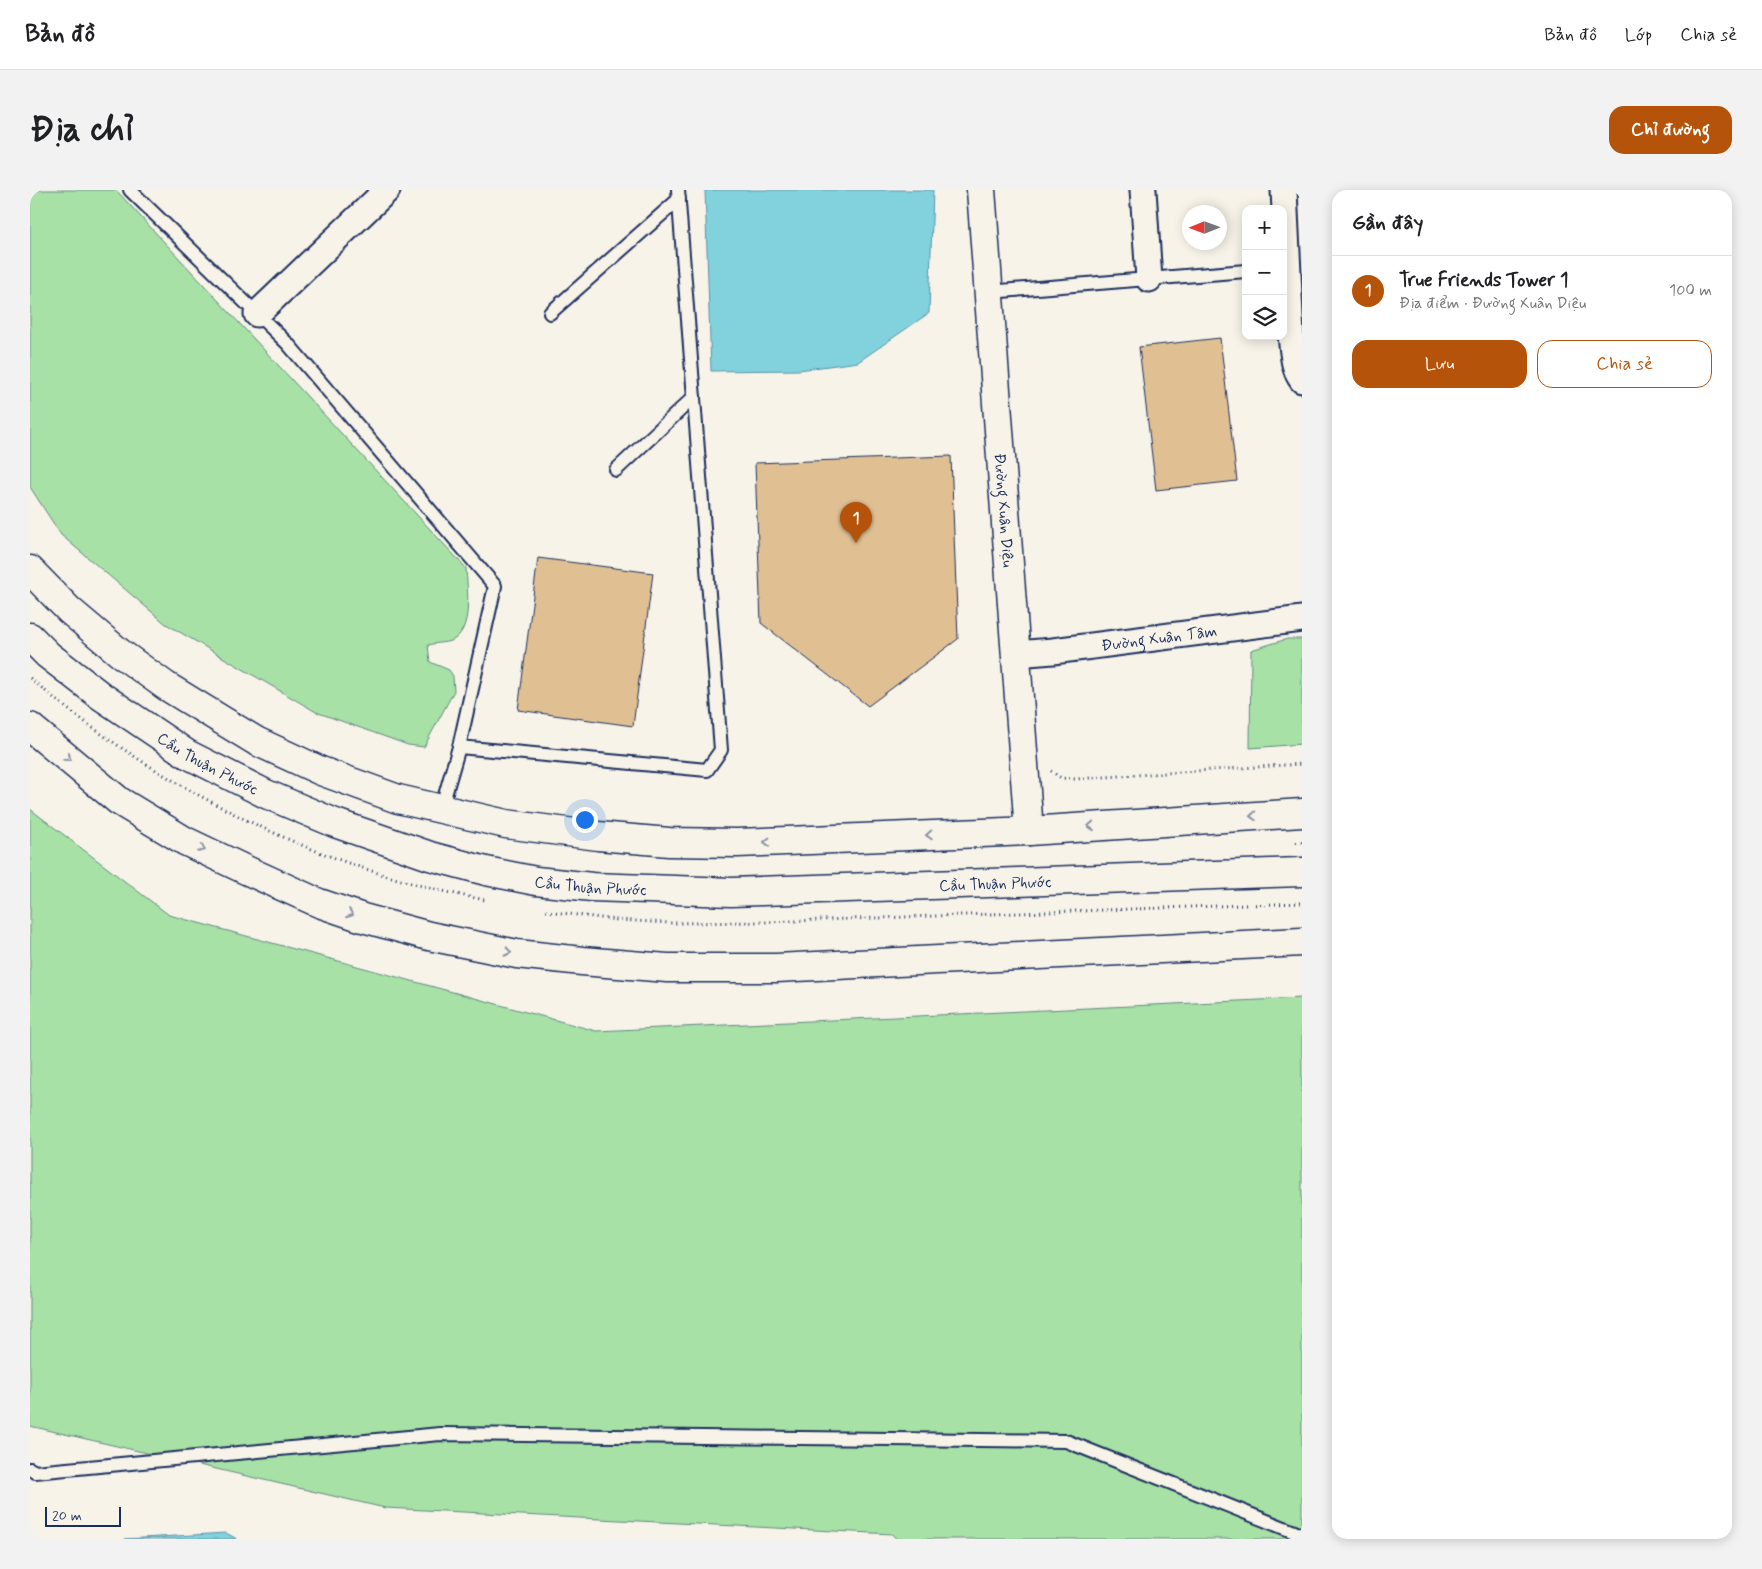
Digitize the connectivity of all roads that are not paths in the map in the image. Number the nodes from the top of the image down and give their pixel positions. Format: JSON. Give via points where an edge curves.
{"nodes":[{"id":1,"x":130,"y":190,"type":"edge"},
{"id":2,"x":387,"y":190,"type":"edge"},
{"id":3,"x":981,"y":190,"type":"edge"},
{"id":4,"x":1143,"y":190,"type":"edge"},
{"id":5,"x":1284,"y":190,"type":"edge"},
{"id":6,"x":679,"y":195,"type":"edge"},
{"id":7,"x":1291,"y":268,"type":"edge"},
{"id":8,"x":1242,"y":271,"type":"edge"},
{"id":9,"x":1149,"y":279,"type":"junction"},
{"id":10,"x":989,"y":292,"type":"junction"},
{"id":11,"x":550,"y":313,"type":"dead end"},
{"id":12,"x":257,"y":314,"type":"junction"},
{"id":13,"x":1302,"y":380,"type":"edge"},
{"id":14,"x":694,"y":397,"type":"junction"},
{"id":15,"x":616,"y":470,"type":"dead end"},
{"id":16,"x":30,"y":570,"type":"edge"},
{"id":17,"x":1302,"y":618,"type":"edge"},
{"id":18,"x":30,"y":637,"type":"edge"},
{"id":19,"x":1016,"y":654,"type":"junction"},
{"id":20,"x":30,"y":727,"type":"edge"},
{"id":21,"x":459,"y":747,"type":"junction"},
{"id":22,"x":440,"y":809,"type":"junction"},
{"id":23,"x":1302,"y":813,"type":"edge"},
{"id":24,"x":1029,"y":831,"type":"junction"},
{"id":25,"x":1302,"y":872,"type":"edge"},
{"id":26,"x":1302,"y":942,"type":"edge"},
{"id":27,"x":30,"y":1469,"type":"edge"},
{"id":28,"x":1302,"y":1535,"type":"edge"}],
"edges":[{"from":1,"to":12,"type":"lane"},
{"from":2,"to":12,"type":"street"},
{"from":3,"to":10,"type":"street","name":"Đường Xuân Diệu"},
{"from":4,"to":9,"type":"street"},
{"from":5,"to":7,"type":"street"},
{"from":6,"to":11,"type":"lane"},
{"from":6,"to":14,"type":"lane"},
{"from":7,"to":13,"type":"street","via":[[1291,336],[1294,359]]},
{"from":8,"to":9,"type":"lane"},
{"from":9,"to":10,"type":"lane"},
{"from":10,"to":19,"type":"street","name":"Đường Xuân Diệu"},
{"from":12,"to":21,"type":"lane","via":[[288,344],[495,586]]},
{"from":14,"to":15,"type":"lane"},
{"from":14,"to":21,"type":"lane","via":[[720,750],[707,770]]},
{"from":16,"to":22,"type":"street","via":[[69,610],[120,653],[166,686],[256,741],[320,771],[398,799]]},
{"from":17,"to":19,"type":"street","name":"Đường Xuân Tâm"},
{"from":18,"to":25,"type":"street","name":"Cầu Thuận Phước","via":[[101,696],[188,754],[266,794],[335,823],[430,856],[536,881],[592,887],[731,892]]},
{"from":19,"to":24,"type":"street","name":"Đường Xuân Diệu"},
{"from":20,"to":26,"type":"street","one_way":true,"via":[[119,801],[185,841],[246,870],[363,918],[429,936],[517,954],[667,968],[776,968]]},
{"from":21,"to":22,"type":"lane"},
{"from":24,"to":22,"type":"street","one_way":true,"via":[[793,842],[668,842],[506,824]]},
{"from":23,"to":24,"type":"street","one_way":true},
{"from":27,"to":28,"type":"lane","via":[[34,1472],[440,1434],[1066,1441]]}]}
